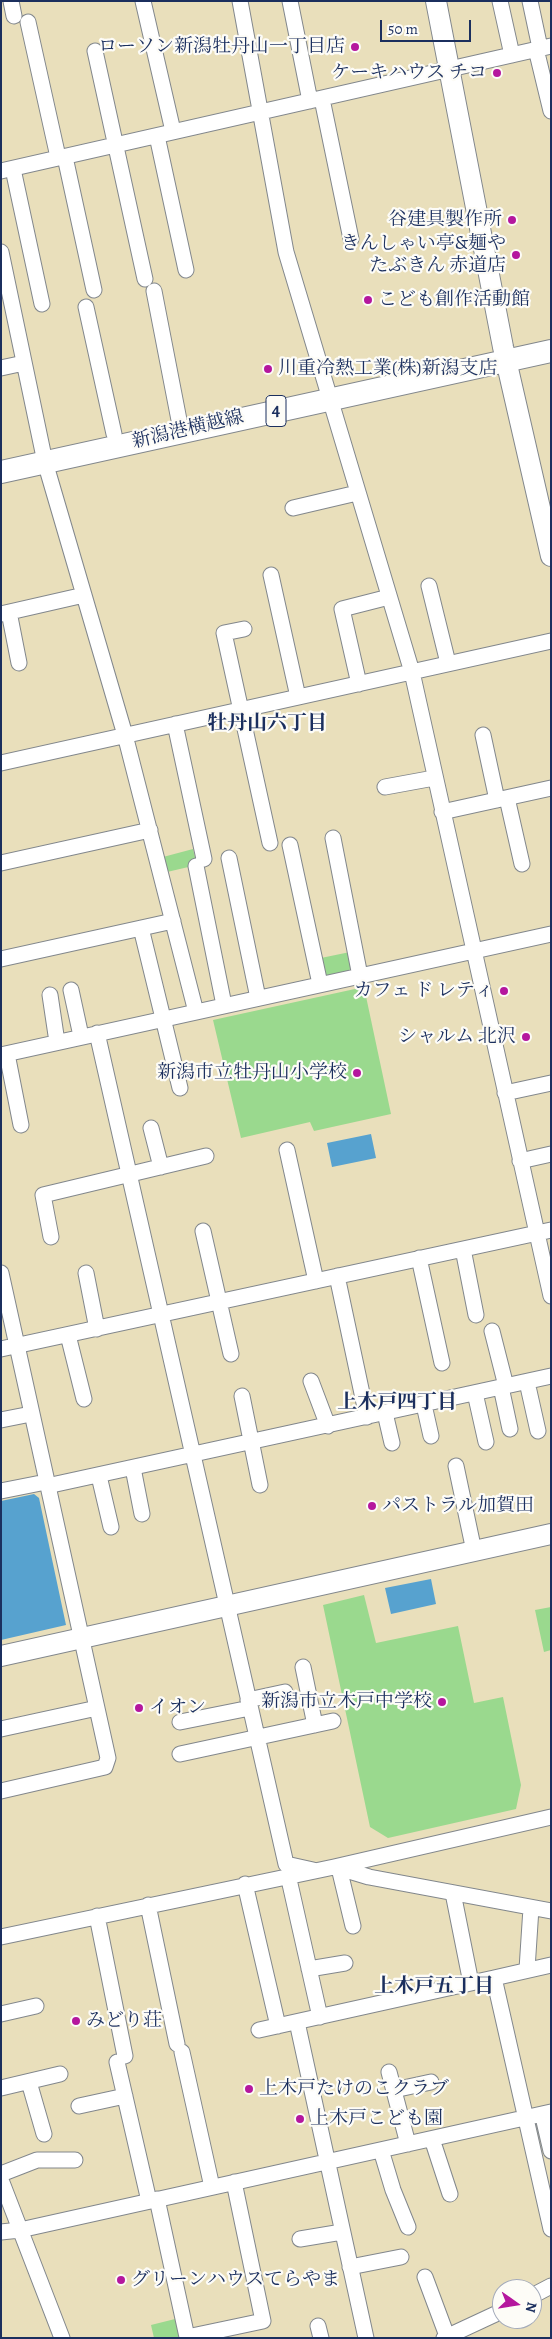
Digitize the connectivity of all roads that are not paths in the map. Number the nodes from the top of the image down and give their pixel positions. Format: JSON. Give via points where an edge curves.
{"nodes":[{"id":1,"x":143,"y":1,"type":"edge"},
{"id":2,"x":240,"y":1,"type":"edge"},
{"id":3,"x":290,"y":1,"type":"edge"},
{"id":4,"x":436,"y":1,"type":"edge"},
{"id":5,"x":500,"y":1,"type":"edge"},
{"id":6,"x":530,"y":1,"type":"edge"},
{"id":7,"x":17,"y":13,"type":"edge"},
{"id":8,"x":542,"y":48,"type":"edge"},
{"id":9,"x":95,"y":51,"type":"dead end"},
{"id":10,"x":512,"y":55,"type":"junction"},
{"id":11,"x":450,"y":68,"type":"junction"},
{"id":12,"x":316,"y":100,"type":"junction"},
{"id":13,"x":551,"y":112,"type":"edge"},
{"id":14,"x":260,"y":113,"type":"junction"},
{"id":15,"x":173,"y":131,"type":"junction"},
{"id":16,"x":157,"y":136,"type":"junction"},
{"id":17,"x":114,"y":145,"type":"junction"},
{"id":18,"x":62,"y":158,"type":"junction"},
{"id":19,"x":7,"y":170,"type":"edge"},
{"id":20,"x":351,"y":239,"type":"dead end"},
{"id":21,"x":1,"y":252,"type":"edge"},
{"id":22,"x":3,"y":270,"type":"edge"},
{"id":23,"x":186,"y":270,"type":"dead end"},
{"id":24,"x":94,"y":290,"type":"dead end"},
{"id":25,"x":42,"y":304,"type":"dead end"},
{"id":26,"x":86,"y":307,"type":"dead end"},
{"id":27,"x":551,"y":337,"type":"edge"},
{"id":28,"x":551,"y":350,"type":"edge"},
{"id":29,"x":505,"y":353,"type":"junction"},
{"id":30,"x":24,"y":363,"type":"junction"},
{"id":31,"x":1,"y":368,"type":"edge"},
{"id":32,"x":327,"y":393,"type":"junction"},
{"id":33,"x":180,"y":420,"type":"junction"},
{"id":34,"x":114,"y":434,"type":"junction"},
{"id":35,"x":43,"y":456,"type":"junction"},
{"id":36,"x":1,"y":458,"type":"edge"},
{"id":37,"x":1,"y":472,"type":"edge"},
{"id":38,"x":357,"y":493,"type":"junction"},
{"id":39,"x":293,"y":508,"type":"dead end"},
{"id":40,"x":551,"y":556,"type":"edge"},
{"id":41,"x":271,"y":575,"type":"dead end"},
{"id":42,"x":430,"y":586,"type":"dead end"},
{"id":43,"x":84,"y":596,"type":"junction"},
{"id":44,"x":389,"y":597,"type":"junction"},
{"id":45,"x":5,"y":613,"type":"edge"},
{"id":46,"x":244,"y":629,"type":"dead end"},
{"id":47,"x":551,"y":641,"type":"edge"},
{"id":48,"x":20,"y":663,"type":"dead end"},
{"id":49,"x":448,"y":663,"type":"junction"},
{"id":50,"x":412,"y":672,"type":"junction"},
{"id":51,"x":360,"y":684,"type":"junction"},
{"id":52,"x":298,"y":697,"type":"junction"},
{"id":53,"x":241,"y":710,"type":"junction"},
{"id":54,"x":175,"y":724,"type":"junction"},
{"id":55,"x":125,"y":735,"type":"junction"},
{"id":56,"x":483,"y":735,"type":"dead end"},
{"id":57,"x":1,"y":763,"type":"edge"},
{"id":58,"x":434,"y":778,"type":"junction"},
{"id":59,"x":385,"y":787,"type":"dead end"},
{"id":60,"x":551,"y":788,"type":"edge"},
{"id":61,"x":502,"y":799,"type":"junction"},
{"id":62,"x":442,"y":812,"type":"junction"},
{"id":63,"x":150,"y":830,"type":"junction"},
{"id":64,"x":333,"y":838,"type":"dead end"},
{"id":65,"x":270,"y":843,"type":"dead end"},
{"id":66,"x":290,"y":845,"type":"dead end"},
{"id":67,"x":229,"y":858,"type":"dead end"},
{"id":68,"x":1,"y":863,"type":"edge"},
{"id":69,"x":522,"y":864,"type":"dead end"},
{"id":70,"x":173,"y":921,"type":"junction"},
{"id":71,"x":141,"y":928,"type":"junction"},
{"id":72,"x":551,"y":934,"type":"edge"},
{"id":73,"x":473,"y":951,"type":"junction"},
{"id":74,"x":1,"y":959,"type":"edge"},
{"id":75,"x":360,"y":976,"type":"junction"},
{"id":76,"x":320,"y":984,"type":"junction"},
{"id":77,"x":71,"y":990,"type":"dead end"},
{"id":78,"x":50,"y":995,"type":"dead end"},
{"id":79,"x":258,"y":998,"type":"junction"},
{"id":80,"x":224,"y":1005,"type":"junction"},
{"id":81,"x":196,"y":1012,"type":"junction"},
{"id":82,"x":163,"y":1018,"type":"junction"},
{"id":83,"x":97,"y":1032,"type":"junction"},
{"id":84,"x":81,"y":1036,"type":"junction"},
{"id":85,"x":57,"y":1042,"type":"junction"},
{"id":86,"x":4,"y":1054,"type":"edge"},
{"id":87,"x":551,"y":1083,"type":"edge"},
{"id":88,"x":180,"y":1088,"type":"dead end"},
{"id":89,"x":505,"y":1093,"type":"junction"},
{"id":90,"x":21,"y":1125,"type":"dead end"},
{"id":91,"x":151,"y":1128,"type":"dead end"},
{"id":92,"x":287,"y":1150,"type":"dead end"},
{"id":93,"x":551,"y":1154,"type":"edge"},
{"id":94,"x":206,"y":1156,"type":"dead end"},
{"id":95,"x":520,"y":1161,"type":"junction"},
{"id":96,"x":161,"y":1167,"type":"junction"},
{"id":97,"x":129,"y":1175,"type":"junction"},
{"id":98,"x":204,"y":1231,"type":"dead end"},
{"id":99,"x":544,"y":1231,"type":"edge"},
{"id":100,"x":51,"y":1237,"type":"dead end"},
{"id":101,"x":463,"y":1249,"type":"junction"},
{"id":102,"x":419,"y":1258,"type":"junction"},
{"id":103,"x":86,"y":1272,"type":"dead end"},
{"id":104,"x":1,"y":1274,"type":"edge"},
{"id":105,"x":337,"y":1276,"type":"junction"},
{"id":106,"x":316,"y":1281,"type":"junction"},
{"id":107,"x":551,"y":1296,"type":"edge"},
{"id":108,"x":220,"y":1302,"type":"junction"},
{"id":109,"x":161,"y":1314,"type":"junction"},
{"id":110,"x":476,"y":1315,"type":"dead end"},
{"id":111,"x":98,"y":1328,"type":"junction"},
{"id":112,"x":492,"y":1330,"type":"dead end"},
{"id":113,"x":68,"y":1335,"type":"junction"},
{"id":114,"x":17,"y":1346,"type":"junction"},
{"id":115,"x":1,"y":1349,"type":"edge"},
{"id":116,"x":232,"y":1354,"type":"dead end"},
{"id":117,"x":442,"y":1363,"type":"dead end"},
{"id":118,"x":551,"y":1376,"type":"edge"},
{"id":119,"x":311,"y":1381,"type":"dead end"},
{"id":120,"x":527,"y":1382,"type":"junction"},
{"id":121,"x":503,"y":1387,"type":"junction"},
{"id":122,"x":475,"y":1393,"type":"junction"},
{"id":123,"x":242,"y":1396,"type":"dead end"},
{"id":124,"x":84,"y":1399,"type":"dead end"},
{"id":125,"x":424,"y":1404,"type":"junction"},
{"id":126,"x":385,"y":1413,"type":"junction"},
{"id":127,"x":32,"y":1414,"type":"junction"},
{"id":128,"x":367,"y":1417,"type":"junction"},
{"id":129,"x":1,"y":1420,"type":"edge"},
{"id":130,"x":328,"y":1426,"type":"junction"},
{"id":131,"x":510,"y":1429,"type":"dead end"},
{"id":132,"x":538,"y":1431,"type":"dead end"},
{"id":133,"x":431,"y":1436,"type":"dead end"},
{"id":134,"x":486,"y":1442,"type":"dead end"},
{"id":135,"x":251,"y":1443,"type":"junction"},
{"id":136,"x":392,"y":1443,"type":"dead end"},
{"id":137,"x":192,"y":1456,"type":"junction"},
{"id":138,"x":456,"y":1466,"type":"dead end"},
{"id":139,"x":133,"y":1468,"type":"junction"},
{"id":140,"x":98,"y":1476,"type":"junction"},
{"id":141,"x":46,"y":1484,"type":"junction"},
{"id":142,"x":260,"y":1485,"type":"dead end"},
{"id":143,"x":1,"y":1491,"type":"edge"},
{"id":144,"x":142,"y":1514,"type":"dead end"},
{"id":145,"x":111,"y":1527,"type":"dead end"},
{"id":146,"x":551,"y":1534,"type":"edge"},
{"id":147,"x":474,"y":1551,"type":"junction"},
{"id":148,"x":226,"y":1607,"type":"junction"},
{"id":149,"x":81,"y":1637,"type":"junction"},
{"id":150,"x":1,"y":1656,"type":"edge"},
{"id":151,"x":303,"y":1667,"type":"dead end"},
{"id":152,"x":285,"y":1692,"type":"dead end"},
{"id":153,"x":249,"y":1704,"type":"junction"},
{"id":154,"x":97,"y":1708,"type":"junction"},
{"id":155,"x":332,"y":1721,"type":"dead end"},
{"id":156,"x":180,"y":1722,"type":"dead end"},
{"id":157,"x":315,"y":1725,"type":"junction"},
{"id":158,"x":1,"y":1729,"type":"edge"},
{"id":159,"x":256,"y":1737,"type":"junction"},
{"id":160,"x":180,"y":1754,"type":"dead end"},
{"id":161,"x":1,"y":1790,"type":"edge"},
{"id":162,"x":551,"y":1817,"type":"edge"},
{"id":163,"x":337,"y":1867,"type":"junction"},
{"id":164,"x":313,"y":1870,"type":"junction"},
{"id":165,"x":288,"y":1875,"type":"junction"},
{"id":166,"x":245,"y":1884,"type":"junction"},
{"id":167,"x":453,"y":1893,"type":"junction"},
{"id":168,"x":148,"y":1905,"type":"junction"},
{"id":169,"x":531,"y":1908,"type":"junction"},
{"id":170,"x":551,"y":1911,"type":"edge"},
{"id":171,"x":97,"y":1916,"type":"junction"},
{"id":172,"x":353,"y":1926,"type":"dead end"},
{"id":173,"x":1,"y":1937,"type":"edge"},
{"id":174,"x":345,"y":1962,"type":"dead end"},
{"id":175,"x":551,"y":1965,"type":"edge"},
{"id":176,"x":309,"y":1969,"type":"junction"},
{"id":177,"x":527,"y":1970,"type":"junction"},
{"id":178,"x":494,"y":1978,"type":"junction"},
{"id":179,"x":471,"y":1984,"type":"junction"},
{"id":180,"x":36,"y":2006,"type":"dead end"},
{"id":181,"x":1,"y":2014,"type":"edge"},
{"id":182,"x":320,"y":2017,"type":"junction"},
{"id":183,"x":297,"y":2022,"type":"junction"},
{"id":184,"x":278,"y":2026,"type":"junction"},
{"id":185,"x":259,"y":2030,"type":"dead end"},
{"id":186,"x":389,"y":2072,"type":"dead end"},
{"id":187,"x":60,"y":2074,"type":"dead end"},
{"id":188,"x":29,"y":2082,"type":"junction"},
{"id":189,"x":431,"y":2082,"type":"dead end"},
{"id":190,"x":1,"y":2088,"type":"edge"},
{"id":191,"x":394,"y":2090,"type":"junction"},
{"id":192,"x":125,"y":2096,"type":"junction"},
{"id":193,"x":79,"y":2106,"type":"dead end"},
{"id":194,"x":549,"y":2112,"type":"edge"},
{"id":195,"x":525,"y":2118,"type":"junction"},
{"id":196,"x":44,"y":2134,"type":"dead end"},
{"id":197,"x":432,"y":2139,"type":"junction"},
{"id":198,"x":408,"y":2144,"type":"junction"},
{"id":199,"x":382,"y":2150,"type":"junction"},
{"id":200,"x":551,"y":2151,"type":"edge"},
{"id":201,"x":75,"y":2160,"type":"dead end"},
{"id":202,"x":326,"y":2161,"type":"junction"},
{"id":203,"x":1,"y":2174,"type":"edge"},
{"id":204,"x":1,"y":2180,"type":"edge"},
{"id":205,"x":234,"y":2182,"type":"junction"},
{"id":206,"x":212,"y":2187,"type":"junction"},
{"id":207,"x":450,"y":2194,"type":"dead end"},
{"id":208,"x":153,"y":2200,"type":"junction"},
{"id":209,"x":408,"y":2227,"type":"dead end"},
{"id":210,"x":551,"y":2229,"type":"edge"},
{"id":211,"x":20,"y":2230,"type":"junction"},
{"id":212,"x":1,"y":2232,"type":"edge"},
{"id":213,"x":342,"y":2232,"type":"junction"},
{"id":214,"x":300,"y":2240,"type":"dead end"},
{"id":215,"x":401,"y":2257,"type":"dead end"},
{"id":216,"x":350,"y":2267,"type":"junction"},
{"id":217,"x":425,"y":2277,"type":"dead end"},
{"id":218,"x":492,"y":2316,"type":"edge"},
{"id":219,"x":222,"y":2334,"type":"edge"},
{"id":220,"x":445,"y":2337,"type":"edge"},
{"id":221,"x":62,"y":2338,"type":"edge"},
{"id":222,"x":366,"y":2338,"type":"edge"}],
"edges":[{"from":1,"to":15,"type":"street"},
{"from":2,"to":14,"type":"street"},
{"from":3,"to":12,"type":"street"},
{"from":4,"to":11,"type":"street"},
{"from":5,"to":10,"type":"street"},
{"from":6,"to":8,"type":"street"},
{"from":7,"to":18,"type":"street"},
{"from":8,"to":10,"type":"street"},
{"from":8,"to":13,"type":"street"},
{"from":9,"to":17,"type":"street"},
{"from":10,"to":11,"type":"street"},
{"from":11,"to":12,"type":"street"},
{"from":11,"to":29,"type":"street"},
{"from":12,"to":14,"type":"street"},
{"from":12,"to":20,"type":"street"},
{"from":14,"to":15,"type":"street"},
{"from":14,"to":32,"type":"street","via":[[286,252]]},
{"from":15,"to":16,"type":"street"},
{"from":16,"to":17,"type":"street"},
{"from":16,"to":23,"type":"street"},
{"from":17,"to":18,"type":"street"},
{"from":17,"to":33,"type":"street"},
{"from":18,"to":19,"type":"street"},
{"from":18,"to":24,"type":"street"},
{"from":19,"to":25,"type":"street"},
{"from":21,"to":22,"type":"street"},
{"from":22,"to":30,"type":"street"},
{"from":26,"to":34,"type":"street"},
{"from":27,"to":29,"type":"main road","name":"新潟港横越線","number":"4"},
{"from":28,"to":29,"type":"main road","name":"新潟港横越線","number":"4"},
{"from":29,"to":32,"type":"main road","name":"新潟港横越線","number":"4"},
{"from":29,"to":40,"type":"street"},
{"from":30,"to":31,"type":"street"},
{"from":30,"to":35,"type":"street"},
{"from":32,"to":33,"type":"main road","name":"新潟港横越線","number":"4"},
{"from":32,"to":35,"type":"main road","name":"新潟港横越線","number":"4"},
{"from":32,"to":38,"type":"street"},
{"from":33,"to":34,"type":"main road","name":"新潟港横越線","number":"4"},
{"from":34,"to":35,"type":"main road","name":"新潟港横越線","number":"4"},
{"from":35,"to":36,"type":"main road","name":"新潟港横越線","number":"4"},
{"from":35,"to":37,"type":"main road","name":"新潟港横越線","number":"4"},
{"from":35,"to":43,"type":"street"},
{"from":38,"to":39,"type":"street"},
{"from":38,"to":44,"type":"street"},
{"from":41,"to":52,"type":"street"},
{"from":42,"to":49,"type":"street"},
{"from":43,"to":45,"type":"street"},
{"from":43,"to":55,"type":"street"},
{"from":44,"to":50,"type":"street"},
{"from":44,"to":51,"type":"street","via":[[342,609]]},
{"from":45,"to":48,"type":"street"},
{"from":46,"to":53,"type":"street","via":[[224,633]]},
{"from":47,"to":49,"type":"street"},
{"from":49,"to":50,"type":"street"},
{"from":50,"to":51,"type":"street"},
{"from":50,"to":58,"type":"street"},
{"from":51,"to":52,"type":"street"},
{"from":52,"to":53,"type":"street"},
{"from":53,"to":54,"type":"street"},
{"from":53,"to":65,"type":"street"},
{"from":54,"to":55,"type":"street"},
{"from":54,"to":80,"type":"street"},
{"from":55,"to":57,"type":"street"},
{"from":55,"to":63,"type":"street"},
{"from":56,"to":61,"type":"street"},
{"from":58,"to":59,"type":"street"},
{"from":58,"to":62,"type":"street"},
{"from":60,"to":61,"type":"street"},
{"from":61,"to":62,"type":"street"},
{"from":61,"to":69,"type":"street"},
{"from":62,"to":73,"type":"street"},
{"from":63,"to":68,"type":"street"},
{"from":63,"to":70,"type":"street"},
{"from":64,"to":75,"type":"street"},
{"from":66,"to":76,"type":"street"},
{"from":67,"to":79,"type":"street"},
{"from":70,"to":71,"type":"street"},
{"from":70,"to":81,"type":"street"},
{"from":71,"to":74,"type":"street"},
{"from":71,"to":82,"type":"street"},
{"from":72,"to":73,"type":"street"},
{"from":73,"to":75,"type":"street"},
{"from":73,"to":89,"type":"street"},
{"from":75,"to":76,"type":"street"},
{"from":76,"to":79,"type":"street"},
{"from":77,"to":84,"type":"street"},
{"from":78,"to":85,"type":"street"},
{"from":79,"to":80,"type":"street"},
{"from":80,"to":81,"type":"street"},
{"from":81,"to":82,"type":"street"},
{"from":82,"to":83,"type":"street"},
{"from":82,"to":88,"type":"street"},
{"from":83,"to":84,"type":"street"},
{"from":83,"to":97,"type":"street"},
{"from":84,"to":85,"type":"street"},
{"from":85,"to":86,"type":"street"},
{"from":86,"to":90,"type":"street"},
{"from":87,"to":89,"type":"street"},
{"from":89,"to":95,"type":"street"},
{"from":91,"to":96,"type":"street"},
{"from":92,"to":106,"type":"street"},
{"from":93,"to":95,"type":"street"},
{"from":94,"to":96,"type":"street"},
{"from":95,"to":99,"type":"street"},
{"from":96,"to":97,"type":"street"},
{"from":97,"to":100,"type":"street","via":[[43,1195]]},
{"from":97,"to":109,"type":"street"},
{"from":98,"to":108,"type":"street"},
{"from":99,"to":101,"type":"street"},
{"from":99,"to":107,"type":"street"},
{"from":101,"to":102,"type":"street"},
{"from":101,"to":110,"type":"street"},
{"from":102,"to":105,"type":"street"},
{"from":102,"to":117,"type":"street"},
{"from":103,"to":111,"type":"street"},
{"from":104,"to":114,"type":"street"},
{"from":105,"to":106,"type":"street"},
{"from":105,"to":128,"type":"street"},
{"from":106,"to":108,"type":"street"},
{"from":108,"to":109,"type":"street"},
{"from":108,"to":116,"type":"street"},
{"from":109,"to":111,"type":"street"},
{"from":109,"to":137,"type":"street"},
{"from":111,"to":113,"type":"street"},
{"from":112,"to":121,"type":"street"},
{"from":113,"to":114,"type":"street"},
{"from":113,"to":124,"type":"street"},
{"from":114,"to":115,"type":"street"},
{"from":114,"to":127,"type":"street"},
{"from":118,"to":120,"type":"street"},
{"from":119,"to":130,"type":"street"},
{"from":120,"to":121,"type":"street"},
{"from":120,"to":132,"type":"street"},
{"from":121,"to":122,"type":"street"},
{"from":121,"to":131,"type":"street"},
{"from":122,"to":125,"type":"street"},
{"from":122,"to":134,"type":"street"},
{"from":123,"to":135,"type":"street"},
{"from":125,"to":126,"type":"street"},
{"from":125,"to":133,"type":"street"},
{"from":126,"to":128,"type":"street"},
{"from":126,"to":136,"type":"street"},
{"from":127,"to":129,"type":"street"},
{"from":127,"to":141,"type":"street"},
{"from":128,"to":130,"type":"street"},
{"from":130,"to":135,"type":"street"},
{"from":135,"to":137,"type":"street"},
{"from":135,"to":142,"type":"street"},
{"from":137,"to":139,"type":"street"},
{"from":137,"to":148,"type":"street"},
{"from":138,"to":147,"type":"street"},
{"from":139,"to":140,"type":"street"},
{"from":139,"to":144,"type":"street"},
{"from":140,"to":141,"type":"street"},
{"from":140,"to":145,"type":"street"},
{"from":141,"to":143,"type":"street"},
{"from":141,"to":149,"type":"street"},
{"from":146,"to":147,"type":"street"},
{"from":147,"to":148,"type":"street"},
{"from":148,"to":149,"type":"street"},
{"from":148,"to":153,"type":"street"},
{"from":149,"to":150,"type":"street"},
{"from":149,"to":154,"type":"street"},
{"from":151,"to":157,"type":"street"},
{"from":152,"to":153,"type":"street"},
{"from":153,"to":156,"type":"street"},
{"from":153,"to":159,"type":"street"},
{"from":154,"to":158,"type":"street"},
{"from":154,"to":161,"type":"street","via":[[108,1758],[105,1767]]},
{"from":155,"to":157,"type":"street"},
{"from":157,"to":159,"type":"street"},
{"from":159,"to":160,"type":"street"},
{"from":159,"to":164,"type":"street","via":[[286,1864]]},
{"from":162,"to":163,"type":"street"},
{"from":163,"to":164,"type":"street"},
{"from":163,"to":167,"type":"street","via":[[369,1878]]},
{"from":163,"to":172,"type":"street"},
{"from":164,"to":165,"type":"street"},
{"from":165,"to":166,"type":"street"},
{"from":165,"to":176,"type":"street"},
{"from":166,"to":168,"type":"street"},
{"from":166,"to":184,"type":"street"},
{"from":167,"to":169,"type":"street"},
{"from":167,"to":179,"type":"street"},
{"from":168,"to":171,"type":"street"},
{"from":168,"to":206,"type":"street"},
{"from":169,"to":170,"type":"street"},
{"from":169,"to":177,"type":"street"},
{"from":171,"to":173,"type":"street"},
{"from":171,"to":192,"type":"street"},
{"from":174,"to":176,"type":"street"},
{"from":175,"to":177,"type":"street"},
{"from":176,"to":182,"type":"street"},
{"from":177,"to":178,"type":"street"},
{"from":178,"to":179,"type":"street"},
{"from":178,"to":195,"type":"street"},
{"from":179,"to":182,"type":"street"},
{"from":180,"to":181,"type":"street"},
{"from":182,"to":183,"type":"street"},
{"from":183,"to":184,"type":"street"},
{"from":183,"to":202,"type":"street"},
{"from":184,"to":185,"type":"street"},
{"from":186,"to":191,"type":"street"},
{"from":187,"to":188,"type":"street"},
{"from":188,"to":190,"type":"street"},
{"from":188,"to":196,"type":"street"},
{"from":189,"to":191,"type":"street"},
{"from":191,"to":198,"type":"street"},
{"from":192,"to":193,"type":"street"},
{"from":192,"to":208,"type":"street"},
{"from":194,"to":195,"type":"street"},
{"from":194,"to":200,"type":"street","via":[[544,2121]]},
{"from":195,"to":197,"type":"street"},
{"from":195,"to":210,"type":"street"},
{"from":197,"to":198,"type":"street"},
{"from":197,"to":207,"type":"street"},
{"from":198,"to":199,"type":"street"},
{"from":199,"to":202,"type":"street"},
{"from":199,"to":209,"type":"street"},
{"from":201,"to":203,"type":"street","via":[[37,2160]]},
{"from":202,"to":205,"type":"street"},
{"from":202,"to":213,"type":"street"},
{"from":204,"to":211,"type":"street"},
{"from":205,"to":206,"type":"street"},
{"from":205,"to":219,"type":"street","via":[[263,2321]]},
{"from":206,"to":208,"type":"street"},
{"from":208,"to":211,"type":"street"},
{"from":208,"to":219,"type":"street","via":[[188,2337]]},
{"from":211,"to":212,"type":"street"},
{"from":211,"to":221,"type":"street"},
{"from":213,"to":214,"type":"street"},
{"from":213,"to":216,"type":"street"},
{"from":215,"to":216,"type":"street"},
{"from":216,"to":222,"type":"street"},
{"from":217,"to":220,"type":"street"},
{"from":218,"to":220,"type":"street"}]}
